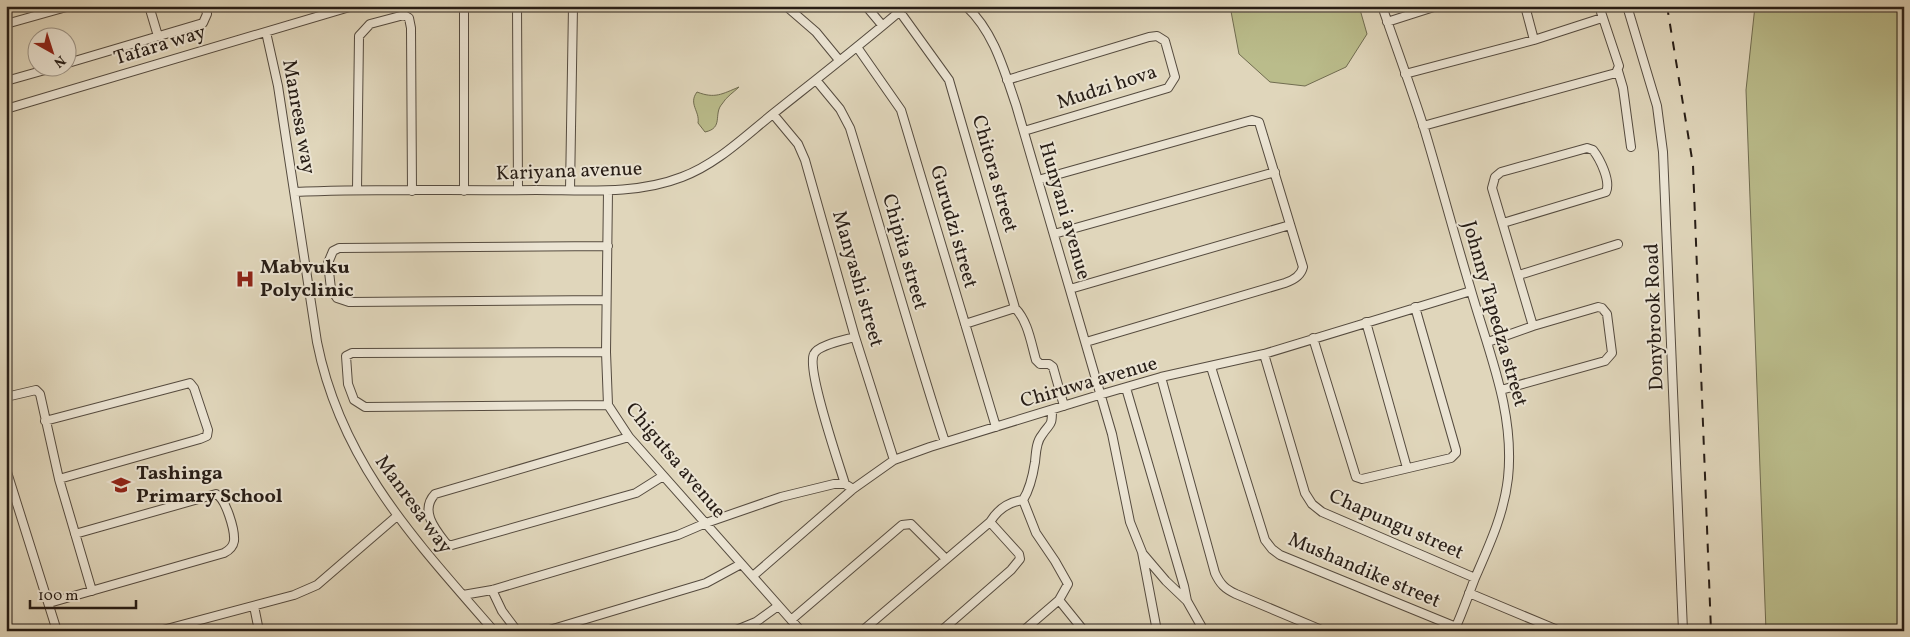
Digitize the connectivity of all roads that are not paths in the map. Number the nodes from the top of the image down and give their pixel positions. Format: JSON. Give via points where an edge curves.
{"nodes":[{"id":1,"x":70,"y":6,"type":"edge"},
{"id":2,"x":149,"y":6,"type":"edge"},
{"id":3,"x":204,"y":6,"type":"edge"},
{"id":4,"x":353,"y":6,"type":"edge"},
{"id":5,"x":464,"y":6,"type":"edge"},
{"id":6,"x":517,"y":6,"type":"edge"},
{"id":7,"x":573,"y":6,"type":"edge"},
{"id":8,"x":786,"y":6,"type":"edge"},
{"id":9,"x":866,"y":6,"type":"edge"},
{"id":10,"x":966,"y":6,"type":"edge"},
{"id":11,"x":1060,"y":6,"type":"edge"},
{"id":12,"x":1069,"y":6,"type":"edge"},
{"id":13,"x":1382,"y":6,"type":"edge"},
{"id":14,"x":1436,"y":6,"type":"edge"},
{"id":15,"x":1525,"y":6,"type":"edge"},
{"id":16,"x":1599,"y":6,"type":"edge"},
{"id":17,"x":1627,"y":6,"type":"edge"},
{"id":18,"x":903,"y":9,"type":"edge"},
{"id":19,"x":1602,"y":18,"type":"junction"},
{"id":20,"x":1387,"y":22,"type":"junction"},
{"id":21,"x":6,"y":24,"type":"edge"},
{"id":22,"x":882,"y":25,"type":"junction"},
{"id":23,"x":266,"y":32,"type":"junction"},
{"id":24,"x":158,"y":36,"type":"junction"},
{"id":25,"x":1534,"y":40,"type":"junction"},
{"id":26,"x":857,"y":47,"type":"junction"},
{"id":27,"x":78,"y":60,"type":"edge"},
{"id":28,"x":839,"y":60,"type":"junction"},
{"id":29,"x":1618,"y":71,"type":"junction"},
{"id":30,"x":1405,"y":74,"type":"junction"},
{"id":31,"x":28,"y":75,"type":"edge"},
{"id":32,"x":816,"y":80,"type":"junction"},
{"id":33,"x":1007,"y":80,"type":"junction"},
{"id":34,"x":6,"y":81,"type":"edge"},
{"id":35,"x":6,"y":109,"type":"edge"},
{"id":36,"x":773,"y":114,"type":"junction"},
{"id":37,"x":1423,"y":126,"type":"junction"},
{"id":38,"x":1024,"y":131,"type":"junction"},
{"id":39,"x":1631,"y":147,"type":"dead end"},
{"id":40,"x":1275,"y":172,"type":"junction"},
{"id":41,"x":1038,"y":180,"type":"junction"},
{"id":42,"x":357,"y":189,"type":"junction"},
{"id":43,"x":464,"y":190,"type":"junction"},
{"id":44,"x":518,"y":190,"type":"junction"},
{"id":45,"x":570,"y":190,"type":"junction"},
{"id":46,"x":608,"y":190,"type":"junction"},
{"id":47,"x":412,"y":191,"type":"junction"},
{"id":48,"x":294,"y":192,"type":"junction"},
{"id":49,"x":1504,"y":223,"type":"junction"},
{"id":50,"x":1290,"y":225,"type":"junction"},
{"id":51,"x":1054,"y":234,"type":"junction"},
{"id":52,"x":1618,"y":244,"type":"dead end"},
{"id":53,"x":608,"y":246,"type":"junction"},
{"id":54,"x":1519,"y":275,"type":"junction"},
{"id":55,"x":1070,"y":289,"type":"junction"},
{"id":56,"x":1471,"y":291,"type":"junction"},
{"id":57,"x":606,"y":300,"type":"junction"},
{"id":58,"x":1415,"y":307,"type":"junction"},
{"id":59,"x":1015,"y":308,"type":"junction"},
{"id":60,"x":1366,"y":322,"type":"junction"},
{"id":61,"x":965,"y":324,"type":"junction"},
{"id":62,"x":1533,"y":326,"type":"junction"},
{"id":63,"x":855,"y":337,"type":"junction"},
{"id":64,"x":1313,"y":338,"type":"junction"},
{"id":65,"x":1086,"y":342,"type":"junction"},
{"id":66,"x":1488,"y":342,"type":"junction"},
{"id":67,"x":606,"y":352,"type":"junction"},
{"id":68,"x":1264,"y":354,"type":"junction"},
{"id":69,"x":1212,"y":367,"type":"junction"},
{"id":70,"x":1161,"y":377,"type":"junction"},
{"id":71,"x":1126,"y":388,"type":"junction"},
{"id":72,"x":1501,"y":390,"type":"junction"},
{"id":73,"x":1100,"y":395,"type":"junction"},
{"id":74,"x":6,"y":397,"type":"edge"},
{"id":75,"x":608,"y":406,"type":"junction"},
{"id":76,"x":1064,"y":406,"type":"junction"},
{"id":77,"x":1052,"y":410,"type":"junction"},
{"id":78,"x":45,"y":421,"type":"junction"},
{"id":79,"x":996,"y":428,"type":"junction"},
{"id":80,"x":629,"y":437,"type":"junction"},
{"id":81,"x":945,"y":442,"type":"junction"},
{"id":82,"x":894,"y":460,"type":"junction"},
{"id":83,"x":1407,"y":468,"type":"junction"},
{"id":84,"x":6,"y":469,"type":"edge"},
{"id":85,"x":663,"y":476,"type":"junction"},
{"id":86,"x":59,"y":479,"type":"junction"},
{"id":87,"x":845,"y":484,"type":"junction"},
{"id":88,"x":853,"y":489,"type":"junction"},
{"id":89,"x":1023,"y":500,"type":"junction"},
{"id":90,"x":397,"y":516,"type":"junction"},
{"id":91,"x":706,"y":522,"type":"junction"},
{"id":92,"x":990,"y":522,"type":"junction"},
{"id":93,"x":75,"y":534,"type":"junction"},
{"id":94,"x":1142,"y":552,"type":"junction"},
{"id":95,"x":945,"y":558,"type":"junction"},
{"id":96,"x":741,"y":564,"type":"junction"},
{"id":97,"x":753,"y":576,"type":"junction"},
{"id":98,"x":1475,"y":578,"type":"junction"},
{"id":99,"x":92,"y":590,"type":"junction"},
{"id":100,"x":492,"y":590,"type":"junction"},
{"id":101,"x":1469,"y":593,"type":"junction"},
{"id":102,"x":463,"y":595,"type":"junction"},
{"id":103,"x":1059,"y":600,"type":"junction"},
{"id":104,"x":1187,"y":601,"type":"junction"},
{"id":105,"x":48,"y":603,"type":"junction"},
{"id":106,"x":254,"y":606,"type":"junction"},
{"id":107,"x":778,"y":606,"type":"junction"},
{"id":108,"x":791,"y":620,"type":"junction"},
{"id":109,"x":188,"y":622,"type":"junction"},
{"id":110,"x":1455,"y":629,"type":"edge"},
{"id":111,"x":57,"y":631,"type":"edge"},
{"id":112,"x":159,"y":631,"type":"edge"},
{"id":113,"x":190,"y":631,"type":"edge"},
{"id":114,"x":260,"y":631,"type":"edge"},
{"id":115,"x":494,"y":631,"type":"edge"},
{"id":116,"x":517,"y":631,"type":"edge"},
{"id":117,"x":546,"y":631,"type":"edge"},
{"id":118,"x":734,"y":631,"type":"edge"},
{"id":119,"x":800,"y":631,"type":"edge"},
{"id":120,"x":862,"y":631,"type":"edge"},
{"id":121,"x":940,"y":631,"type":"edge"},
{"id":122,"x":1023,"y":631,"type":"edge"},
{"id":123,"x":1084,"y":631,"type":"edge"},
{"id":124,"x":1157,"y":631,"type":"edge"},
{"id":125,"x":1204,"y":631,"type":"edge"},
{"id":126,"x":1324,"y":631,"type":"edge"},
{"id":127,"x":1560,"y":631,"type":"edge"},
{"id":128,"x":1683,"y":631,"type":"edge"}],
"edges":[{"from":1,"to":21,"type":"street"},
{"from":2,"to":24,"type":"street"},
{"from":3,"to":24,"type":"street","via":[[206,18],[203,24]]},
{"from":4,"to":23,"type":"street","name":"Tafara way"},
{"from":5,"to":43,"type":"street"},
{"from":6,"to":44,"type":"street"},
{"from":7,"to":45,"type":"street"},
{"from":8,"to":28,"type":"street","via":[[816,32]]},
{"from":9,"to":22,"type":"street"},
{"from":10,"to":33,"type":"street","name":"Hunyani avenue","via":[[985,29],[1000,57]]},
{"from":11,"to":12,"type":"street"},
{"from":13,"to":20,"type":"street","name":"Johnny Tapedza street"},
{"from":14,"to":20,"type":"street"},
{"from":15,"to":25,"type":"street"},
{"from":16,"to":19,"type":"street"},
{"from":17,"to":128,"type":"street","name":"Donybrook Road","via":[[1662,134]]},
{"from":18,"to":22,"type":"street","name":"Kariyana avenue"},
{"from":18,"to":59,"type":"street","name":"Chitora street","via":[[949,80]]},
{"from":19,"to":25,"type":"street"},
{"from":19,"to":29,"type":"street"},
{"from":20,"to":30,"type":"street","name":"Johnny Tapedza street"},
{"from":22,"to":26,"type":"street","name":"Kariyana avenue"},
{"from":23,"to":35,"type":"street","name":"Tafara way"},
{"from":23,"to":48,"type":"street","name":"Manresa way","via":[[278,86]]},
{"from":24,"to":27,"type":"street"},
{"from":25,"to":30,"type":"street"},
{"from":26,"to":28,"type":"street","name":"Kariyana avenue"},
{"from":26,"to":61,"type":"street","name":"Gurudzi street","via":[[901,110]]},
{"from":28,"to":32,"type":"street","name":"Kariyana avenue"},
{"from":29,"to":37,"type":"street"},
{"from":29,"to":39,"type":"street"},
{"from":30,"to":37,"type":"street","name":"Johnny Tapedza street"},
{"from":31,"to":34,"type":"street"},
{"from":32,"to":36,"type":"street","name":"Kariyana avenue"},
{"from":32,"to":81,"type":"street","name":"Chipita street","via":[[840,109],[850,128]]},
{"from":33,"to":38,"type":"street","name":"Hunyani avenue"},
{"from":33,"to":38,"type":"street","name":"Mudzi hova","via":[[1148,37],[1157,36],[1165,41],[1175,77],[1168,88]]},
{"from":36,"to":46,"type":"street","name":"Kariyana avenue","via":[[727,152],[688,174],[655,185]]},
{"from":36,"to":63,"type":"street","name":"Manyashi street","via":[[798,144],[805,160]]},
{"from":37,"to":56,"type":"street","name":"Johnny Tapedza street"},
{"from":38,"to":41,"type":"street","name":"Hunyani avenue"},
{"from":40,"to":41,"type":"street","via":[[1259,122],[1248,120]]},
{"from":40,"to":50,"type":"street"},
{"from":40,"to":51,"type":"street"},
{"from":41,"to":51,"type":"street","name":"Hunyani avenue"},
{"from":42,"to":47,"type":"street","name":"Kariyana avenue"},
{"from":42,"to":47,"type":"street","via":[[359,36],[370,24],[400,15],[409,18],[412,45]]},
{"from":42,"to":48,"type":"street","name":"Kariyana avenue"},
{"from":43,"to":44,"type":"street","name":"Kariyana avenue"},
{"from":43,"to":47,"type":"street","name":"Kariyana avenue"},
{"from":44,"to":45,"type":"street","name":"Kariyana avenue"},
{"from":45,"to":46,"type":"street","name":"Kariyana avenue"},
{"from":46,"to":53,"type":"street","name":"Chigutsa avenue"},
{"from":48,"to":90,"type":"street","name":"Manresa way","via":[[316,342],[332,400],[355,451]]},
{"from":49,"to":49,"type":"street","via":[[1492,188],[1495,177],[1501,172],[1587,148],[1593,150],[1603,168],[1608,186],[1606,192]]},
{"from":49,"to":54,"type":"street"},
{"from":50,"to":55,"type":"street"},
{"from":50,"to":65,"type":"street","via":[[1302,269],[1296,278],[1285,284]]},
{"from":51,"to":55,"type":"street","name":"Hunyani avenue"},
{"from":52,"to":54,"type":"street"},
{"from":53,"to":57,"type":"street","name":"Chigutsa avenue"},
{"from":53,"to":57,"type":"street","via":[[340,248],[333,251],[328,263],[331,289],[337,298],[349,302]]},
{"from":54,"to":62,"type":"street"},
{"from":55,"to":65,"type":"street","name":"Hunyani avenue"},
{"from":56,"to":58,"type":"street","name":"Chiruwa avenue"},
{"from":56,"to":66,"type":"street","name":"Johnny Tapedza street"},
{"from":57,"to":67,"type":"street","name":"Chigutsa avenue"},
{"from":58,"to":60,"type":"street","name":"Chiruwa avenue"},
{"from":58,"to":83,"type":"street","via":[[1456,453],[1451,458]]},
{"from":59,"to":61,"type":"street"},
{"from":59,"to":76,"type":"street","name":"Chitora street","via":[[1021,314],[1036,360],[1052,367]]},
{"from":60,"to":64,"type":"street","name":"Chiruwa avenue"},
{"from":60,"to":83,"type":"street"},
{"from":61,"to":79,"type":"street","name":"Gurudzi street"},
{"from":62,"to":66,"type":"street"},
{"from":62,"to":72,"type":"street","via":[[1602,308],[1607,314],[1611,356],[1606,361]]},
{"from":63,"to":82,"type":"street","name":"Manyashi street"},
{"from":63,"to":87,"type":"street","via":[[820,348],[812,360]]},
{"from":64,"to":68,"type":"street","name":"Chiruwa avenue"},
{"from":64,"to":83,"type":"street","via":[[1354,474],[1362,479]]},
{"from":65,"to":73,"type":"street","name":"Hunyani avenue"},
{"from":66,"to":72,"type":"street","name":"Johnny Tapedza street"},
{"from":67,"to":75,"type":"street","name":"Chigutsa avenue"},
{"from":67,"to":75,"type":"street","via":[[346,355],[348,384],[354,400],[365,407]]},
{"from":68,"to":69,"type":"street","name":"Chiruwa avenue"},
{"from":68,"to":98,"type":"street","name":"Chapungu street","via":[[1305,493],[1312,504],[1322,512]]},
{"from":69,"to":70,"type":"street","name":"Chiruwa avenue"},
{"from":69,"to":110,"type":"street","name":"Mushandike street","via":[[1265,540],[1272,550]]},
{"from":70,"to":71,"type":"street","name":"Chiruwa avenue"},
{"from":70,"to":126,"type":"street","via":[[1219,582],[1236,594]]},
{"from":71,"to":73,"type":"street","name":"Chiruwa avenue"},
{"from":71,"to":104,"type":"street"},
{"from":72,"to":98,"type":"street","name":"Johnny Tapedza street","via":[[1508,437],[1508,478],[1499,520]]},
{"from":73,"to":76,"type":"street","name":"Chiruwa avenue"},
{"from":73,"to":94,"type":"street","name":"Hunyani avenue","via":[[1112,434],[1130,522]]},
{"from":74,"to":78,"type":"street","via":[[36,390],[41,396]]},
{"from":75,"to":80,"type":"street","name":"Chigutsa avenue"},
{"from":76,"to":77,"type":"street","name":"Chiruwa avenue"},
{"from":77,"to":79,"type":"street","name":"Chiruwa avenue"},
{"from":77,"to":89,"type":"street","via":[[1052,421],[1037,447],[1033,474]]},
{"from":78,"to":86,"type":"street"},
{"from":78,"to":86,"type":"street","via":[[190,383],[202,407],[209,432],[200,439]]},
{"from":79,"to":81,"type":"street","name":"Chiruwa avenue"},
{"from":80,"to":85,"type":"street","name":"Chigutsa avenue"},
{"from":80,"to":85,"type":"street","via":[[437,493],[428,507],[429,519],[450,545],[636,493]]},
{"from":81,"to":82,"type":"street","name":"Chiruwa avenue"},
{"from":82,"to":88,"type":"street","name":"Chiruwa avenue"},
{"from":84,"to":105,"type":"street"},
{"from":85,"to":91,"type":"street","name":"Chigutsa avenue"},
{"from":86,"to":93,"type":"street"},
{"from":87,"to":88,"type":"street"},
{"from":87,"to":91,"type":"street","via":[[781,497]]},
{"from":88,"to":97,"type":"street","name":"Chiruwa avenue"},
{"from":89,"to":92,"type":"street","via":[[1008,504]]},
{"from":89,"to":103,"type":"street","via":[[1036,533],[1068,584]]},
{"from":90,"to":102,"type":"street","name":"Manresa way"},
{"from":90,"to":106,"type":"street","via":[[317,585]]},
{"from":91,"to":96,"type":"street","name":"Chigutsa avenue"},
{"from":91,"to":100,"type":"street","via":[[678,535]]},
{"from":92,"to":95,"type":"street"},
{"from":92,"to":121,"type":"street","via":[[1020,559]]},
{"from":93,"to":99,"type":"street"},
{"from":93,"to":99,"type":"street","via":[[214,494],[222,499],[226,508],[234,540],[228,551]]},
{"from":94,"to":104,"type":"street"},
{"from":94,"to":124,"type":"street"},
{"from":95,"to":108,"type":"street","via":[[911,524],[903,524]]},
{"from":95,"to":120,"type":"street"},
{"from":96,"to":97,"type":"street","name":"Chigutsa avenue"},
{"from":96,"to":117,"type":"street","via":[[706,583]]},
{"from":97,"to":107,"type":"street","name":"Chigutsa avenue"},
{"from":98,"to":101,"type":"street","name":"Johnny Tapedza street"},
{"from":99,"to":105,"type":"street"},
{"from":100,"to":102,"type":"street"},
{"from":100,"to":116,"type":"street","via":[[502,612]]},
{"from":101,"to":110,"type":"street","name":"Johnny Tapedza street"},
{"from":101,"to":127,"type":"street"},
{"from":102,"to":115,"type":"street","name":"Manresa way"},
{"from":103,"to":122,"type":"street"},
{"from":103,"to":123,"type":"street"},
{"from":104,"to":125,"type":"street"},
{"from":105,"to":111,"type":"street"},
{"from":106,"to":109,"type":"street"},
{"from":106,"to":114,"type":"street"},
{"from":107,"to":108,"type":"street","name":"Chigutsa avenue"},
{"from":107,"to":118,"type":"street","via":[[756,622]]},
{"from":108,"to":119,"type":"street","name":"Chigutsa avenue"},
{"from":109,"to":112,"type":"street"},
{"from":109,"to":113,"type":"street"}]}
